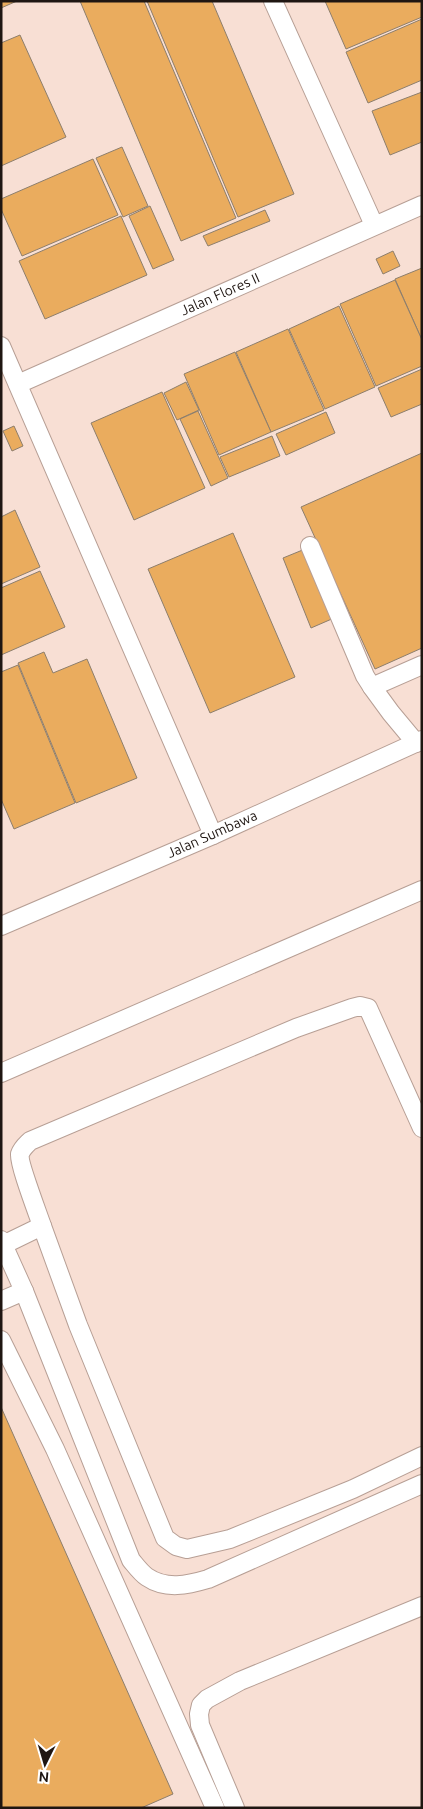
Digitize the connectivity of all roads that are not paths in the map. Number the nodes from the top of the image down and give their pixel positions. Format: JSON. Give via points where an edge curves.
{"nodes":[{"id":1,"x":273,"y":1,"type":"edge"},
{"id":2,"x":422,"y":205,"type":"edge"},
{"id":3,"x":374,"y":225,"type":"junction"},
{"id":4,"x":1,"y":346,"type":"edge"},
{"id":5,"x":18,"y":384,"type":"junction"},
{"id":6,"x":310,"y":546,"type":"dead end"},
{"id":7,"x":422,"y":666,"type":"edge"},
{"id":8,"x":372,"y":687,"type":"junction"},
{"id":9,"x":419,"y":741,"type":"edge"},
{"id":10,"x":213,"y":834,"type":"junction"},
{"id":11,"x":422,"y":890,"type":"edge"},
{"id":12,"x":1,"y":926,"type":"edge"},
{"id":13,"x":1,"y":1073,"type":"edge"},
{"id":14,"x":422,"y":1128,"type":"edge"},
{"id":15,"x":42,"y":1226,"type":"junction"},
{"id":16,"x":2,"y":1242,"type":"edge"},
{"id":17,"x":24,"y":1291,"type":"junction"},
{"id":18,"x":1,"y":1301,"type":"edge"},
{"id":19,"x":1,"y":1340,"type":"edge"},
{"id":20,"x":422,"y":1456,"type":"edge"},
{"id":21,"x":422,"y":1484,"type":"edge"},
{"id":22,"x":422,"y":1606,"type":"edge"},
{"id":23,"x":215,"y":1808,"type":"edge"},
{"id":24,"x":235,"y":1808,"type":"edge"}],
"edges":[{"from":1,"to":3,"type":"street"},
{"from":2,"to":3,"type":"street","name":"Jalan Flores II"},
{"from":3,"to":5,"type":"street","name":"Jalan Flores II"},
{"from":4,"to":5,"type":"street"},
{"from":5,"to":10,"type":"street"},
{"from":6,"to":8,"type":"street"},
{"from":7,"to":8,"type":"street"},
{"from":8,"to":9,"type":"street","via":[[391,713]]},
{"from":9,"to":10,"type":"street","name":"Jalan Sumbawa"},
{"from":10,"to":12,"type":"street","name":"Jalan Sumbawa"},
{"from":11,"to":13,"type":"street"},
{"from":14,"to":15,"type":"street","via":[[368,1008],[352,1008],[296,1028],[30,1141],[20,1155],[21,1167]]},
{"from":15,"to":16,"type":"street"},
{"from":15,"to":20,"type":"street","via":[[78,1325],[165,1538],[176,1546],[187,1549],[230,1539],[353,1489]]},
{"from":16,"to":17,"type":"street"},
{"from":17,"to":18,"type":"street"},
{"from":17,"to":21,"type":"street","via":[[131,1560],[146,1577],[159,1584],[190,1584],[208,1579]]},
{"from":19,"to":23,"type":"street","via":[[55,1448]]},
{"from":22,"to":24,"type":"street","via":[[240,1681],[201,1705],[198,1714],[200,1725]]}]}
